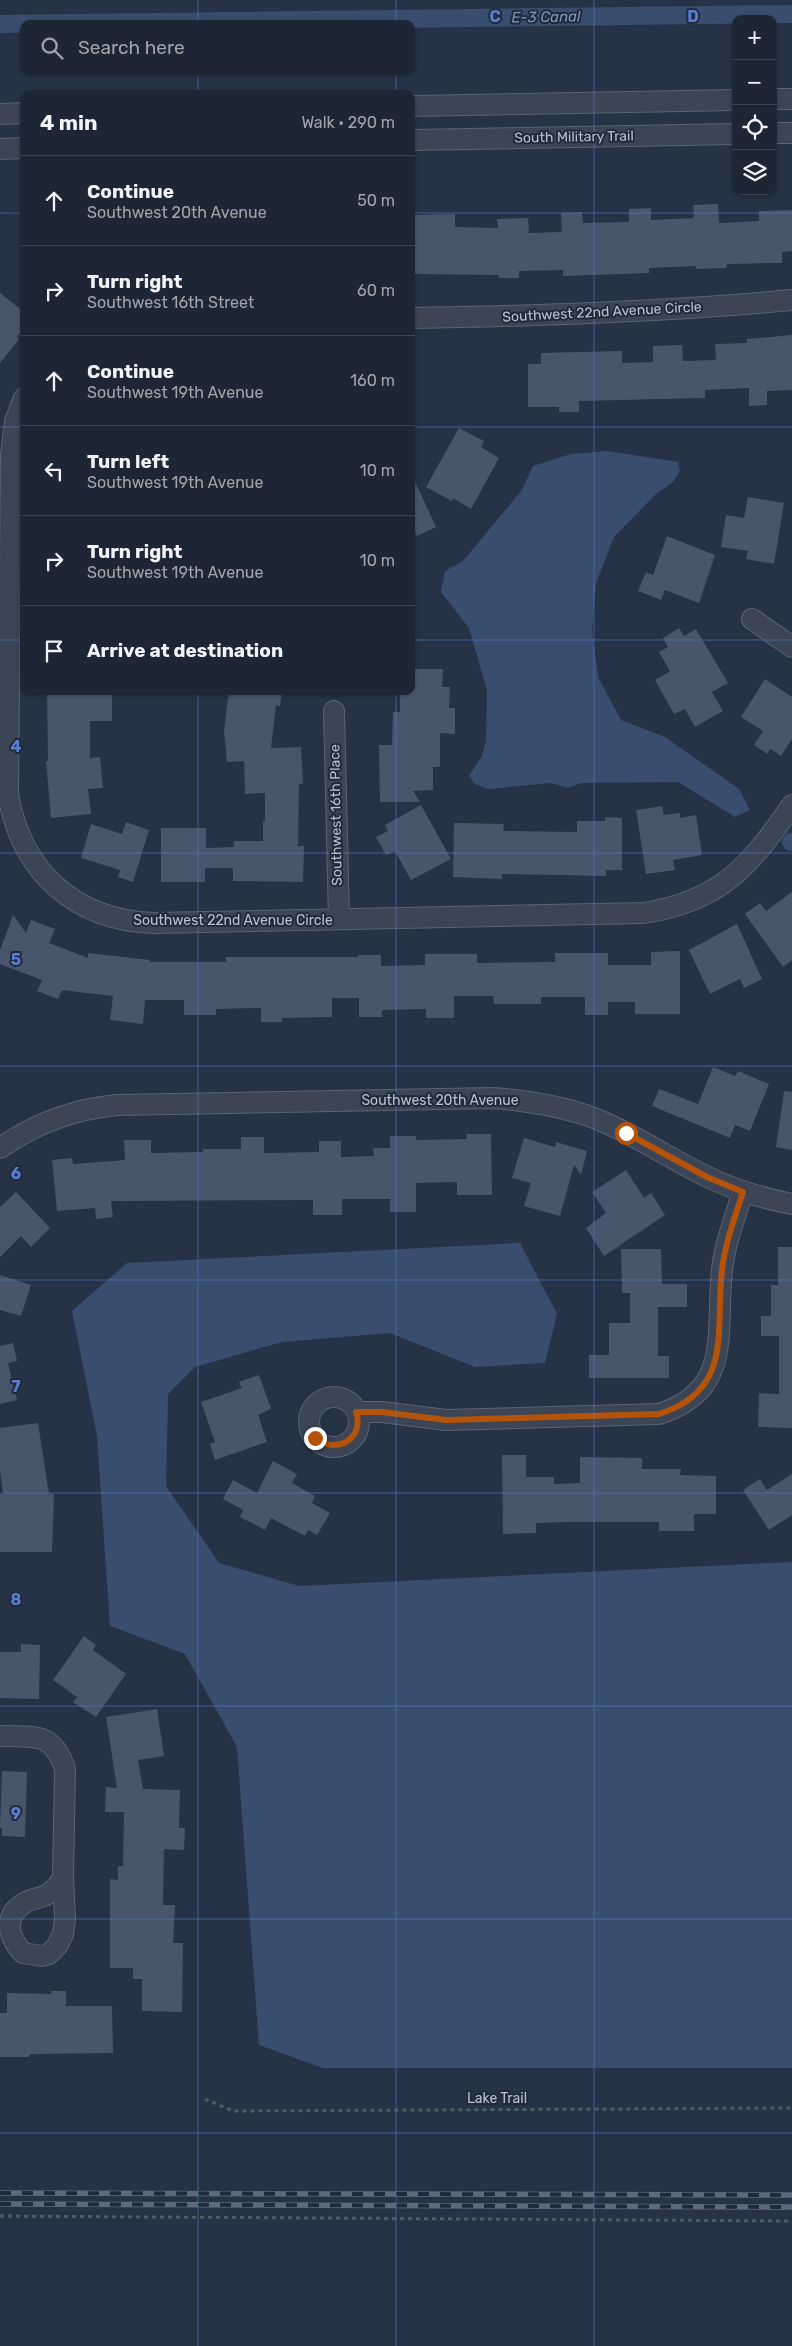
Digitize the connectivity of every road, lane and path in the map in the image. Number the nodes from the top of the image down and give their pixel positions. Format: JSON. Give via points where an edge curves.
{"nodes":[{"id":1,"x":777,"y":99,"type":"edge"},
{"id":2,"x":792,"y":99,"type":"edge"},
{"id":3,"x":732,"y":100,"type":"edge"},
{"id":4,"x":415,"y":106,"type":"edge"},
{"id":5,"x":20,"y":113,"type":"edge"},
{"id":6,"x":0,"y":114,"type":"edge"},
{"id":7,"x":777,"y":133,"type":"edge"},
{"id":8,"x":792,"y":133,"type":"edge"},
{"id":9,"x":732,"y":134,"type":"edge"},
{"id":10,"x":415,"y":140,"type":"edge"},
{"id":11,"x":0,"y":148,"type":"edge"},
{"id":12,"x":20,"y":148,"type":"edge"},
{"id":13,"x":792,"y":300,"type":"edge"},
{"id":14,"x":415,"y":318,"type":"edge"},
{"id":15,"x":20,"y":408,"type":"edge"},
{"id":16,"x":752,"y":619,"type":"dead end"},
{"id":17,"x":792,"y":647,"type":"edge"},
{"id":18,"x":334,"y":712,"type":"dead end"},
{"id":19,"x":792,"y":805,"type":"edge"},
{"id":20,"x":338,"y":919,"type":"junction"},
{"id":21,"x":0,"y":1148,"type":"edge"},
{"id":22,"x":743,"y":1192,"type":"junction"},
{"id":23,"x":792,"y":1204,"type":"edge"},
{"id":24,"x":356,"y":1412,"type":"dead end"},
{"id":25,"x":0,"y":1736,"type":"edge"},
{"id":26,"x":63,"y":1877,"type":"dead end"},
{"id":27,"x":205,"y":2098,"type":"dead end"},
{"id":28,"x":792,"y":2108,"type":"edge"},
{"id":29,"x":0,"y":2216,"type":"edge"},
{"id":30,"x":792,"y":2221,"type":"edge"}],
"edges":[{"from":1,"to":2,"type":"street"},
{"from":3,"to":4,"type":"street"},
{"from":5,"to":6,"type":"street"},
{"from":7,"to":8,"type":"street"},
{"from":9,"to":10,"type":"street","name":"South Military Trail"},
{"from":11,"to":12,"type":"street"},
{"from":13,"to":14,"type":"street","name":"Southwest 22nd Avenue Circle","via":[[657,310]]},
{"from":15,"to":20,"type":"street","name":"Southwest 22nd Avenue Circle","via":[[11,454],[8,794],[16,828],[32,860],[69,898],[118,919],[153,923]]},
{"from":16,"to":17,"type":"street"},
{"from":18,"to":20,"type":"street","name":"Southwest 16th Place"},
{"from":19,"to":20,"type":"street","name":"Southwest 22nd Avenue Circle","via":[[756,855],[730,879],[697,899],[663,910]]},
{"from":21,"to":22,"type":"street","name":"Southwest 20th Avenue","via":[[46,1122],[99,1107],[494,1098],[529,1101],[595,1118],[707,1177]]},
{"from":22,"to":23,"type":"street","name":"Southwest 20th Avenue"},
{"from":22,"to":24,"type":"street","via":[[722,1268],[718,1356],[702,1388],[676,1409],[659,1414],[446,1420]]},
{"from":25,"to":26,"type":"street","via":[[46,1739],[61,1756],[65,1769]]},
{"from":27,"to":28,"type":"path","name":"Lake Trail","via":[[233,2111]]},
{"from":29,"to":30,"type":"path"}]}
